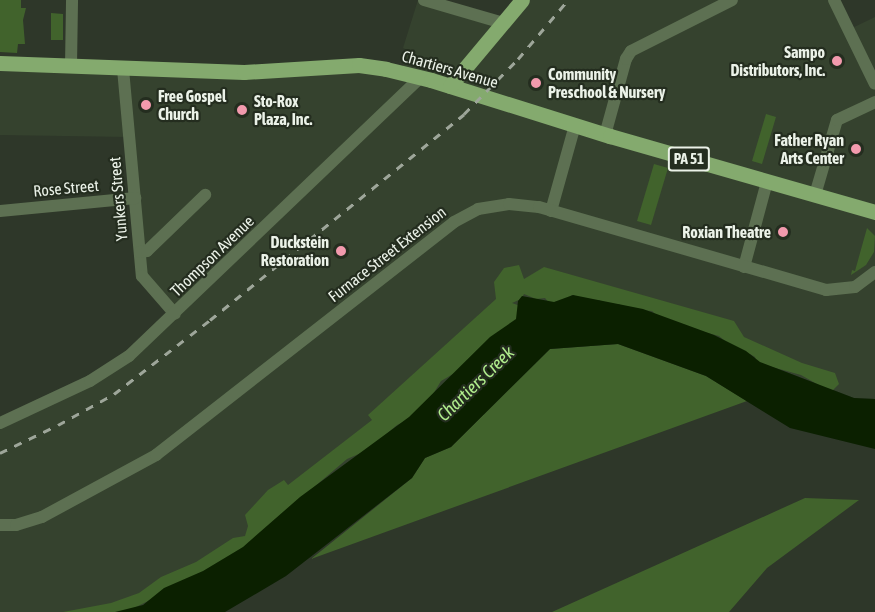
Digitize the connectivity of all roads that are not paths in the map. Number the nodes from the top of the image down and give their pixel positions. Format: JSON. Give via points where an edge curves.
{"nodes":[{"id":1,"x":72,"y":0,"type":"edge"},
{"id":2,"x":424,"y":0,"type":"edge"},
{"id":3,"x":522,"y":0,"type":"edge"},
{"id":4,"x":732,"y":0,"type":"edge"},
{"id":5,"x":834,"y":0,"type":"edge"},
{"id":6,"x":503,"y":23,"type":"junction"},
{"id":7,"x":0,"y":63,"type":"edge"},
{"id":8,"x":71,"y":66,"type":"junction"},
{"id":9,"x":123,"y":69,"type":"junction"},
{"id":10,"x":421,"y":77,"type":"junction"},
{"id":11,"x":875,"y":84,"type":"edge"},
{"id":12,"x":450,"y":86,"type":"junction"},
{"id":13,"x":875,"y":102,"type":"edge"},
{"id":14,"x":575,"y":125,"type":"junction"},
{"id":15,"x":605,"y":135,"type":"junction"},
{"id":16,"x":767,"y":182,"type":"junction"},
{"id":17,"x":205,"y":195,"type":"dead end"},
{"id":18,"x":815,"y":195,"type":"junction"},
{"id":19,"x":135,"y":198,"type":"junction"},
{"id":20,"x":0,"y":210,"type":"edge"},
{"id":21,"x":551,"y":210,"type":"junction"},
{"id":22,"x":875,"y":212,"type":"edge"},
{"id":23,"x":140,"y":252,"type":"junction"},
{"id":24,"x":744,"y":267,"type":"junction"},
{"id":25,"x":875,"y":272,"type":"edge"},
{"id":26,"x":174,"y":314,"type":"junction"},
{"id":27,"x":0,"y":423,"type":"edge"},
{"id":28,"x":0,"y":525,"type":"edge"}],
"edges":[{"from":1,"to":8,"type":"street"},
{"from":2,"to":6,"type":"street"},
{"from":3,"to":6,"type":"main road"},
{"from":4,"to":15,"type":"street","via":[[631,51]]},
{"from":5,"to":11,"type":"street"},
{"from":6,"to":12,"type":"main road"},
{"from":7,"to":8,"type":"main road","name":"Chartiers Avenue"},
{"from":8,"to":9,"type":"main road","name":"Chartiers Avenue"},
{"from":9,"to":10,"type":"main road","name":"Chartiers Avenue","via":[[244,72],[359,65]]},
{"from":9,"to":19,"type":"street","name":"Yunkers Street"},
{"from":10,"to":12,"type":"main road","name":"Chartiers Avenue"},
{"from":10,"to":26,"type":"street","name":"Thompson Avenue"},
{"from":12,"to":14,"type":"main road","name":"Chartiers Avenue","number":"PA 51"},
{"from":13,"to":18,"type":"street","via":[[837,120]]},
{"from":14,"to":15,"type":"main road","name":"Chartiers Avenue","number":"PA 51"},
{"from":14,"to":21,"type":"street"},
{"from":15,"to":16,"type":"main road","name":"Chartiers Avenue","number":"PA 51"},
{"from":16,"to":18,"type":"main road","name":"Chartiers Avenue","number":"PA 51"},
{"from":16,"to":24,"type":"street"},
{"from":17,"to":23,"type":"street","via":[[147,251]]},
{"from":18,"to":22,"type":"main road","name":"Chartiers Avenue","number":"PA 51"},
{"from":19,"to":20,"type":"street","name":"Rose Street"},
{"from":19,"to":23,"type":"street","name":"Yunkers Street"},
{"from":21,"to":24,"type":"street","name":"Furnace Street Extension"},
{"from":21,"to":28,"type":"street","name":"Furnace Street Extension","via":[[498,204],[454,222],[156,455],[42,517]]},
{"from":23,"to":26,"type":"street","name":"Yunkers Street","via":[[142,276]]},
{"from":24,"to":25,"type":"street","name":"Furnace Street Extension","via":[[840,291],[855,287]]},
{"from":26,"to":27,"type":"street","name":"Thompson Avenue","via":[[120,363]]}]}
